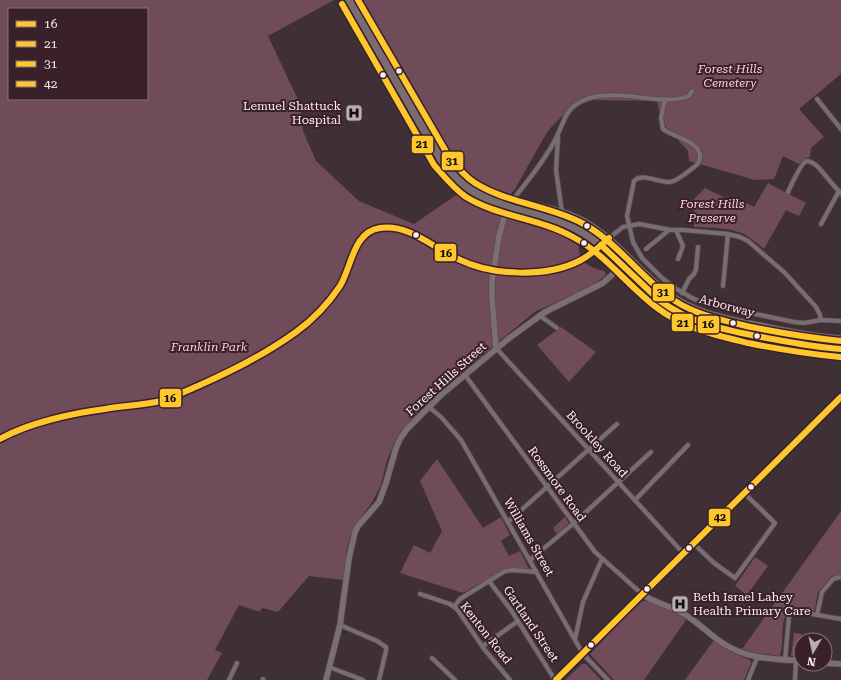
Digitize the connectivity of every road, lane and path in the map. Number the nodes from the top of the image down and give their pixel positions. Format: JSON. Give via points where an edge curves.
{"nodes":[{"id":1,"x":349,"y":0,"type":"edge"},
{"id":2,"x":355,"y":0,"type":"edge"},
{"id":3,"x":692,"y":91,"type":"dead end"},
{"id":4,"x":665,"y":99,"type":"junction"},
{"id":5,"x":817,"y":99,"type":"dead end"},
{"id":6,"x":841,"y":129,"type":"edge"},
{"id":7,"x":560,"y":130,"type":"junction"},
{"id":8,"x":788,"y":192,"type":"dead end"},
{"id":9,"x":840,"y":192,"type":"edge"},
{"id":10,"x":510,"y":204,"type":"junction"},
{"id":11,"x":562,"y":212,"type":"junction"},
{"id":12,"x":820,"y":224,"type":"dead end"},
{"id":13,"x":628,"y":225,"type":"junction"},
{"id":14,"x":668,"y":230,"type":"junction"},
{"id":15,"x":676,"y":230,"type":"junction"},
{"id":16,"x":728,"y":234,"type":"junction"},
{"id":17,"x":608,"y":238,"type":"junction"},
{"id":18,"x":601,"y":245,"type":"junction"},
{"id":19,"x":698,"y":246,"type":"dead end"},
{"id":20,"x":646,"y":249,"type":"dead end"},
{"id":21,"x":678,"y":259,"type":"dead end"},
{"id":22,"x":623,"y":265,"type":"junction"},
{"id":23,"x":723,"y":286,"type":"dead end"},
{"id":24,"x":682,"y":293,"type":"junction"},
{"id":25,"x":539,"y":315,"type":"junction"},
{"id":26,"x":821,"y":320,"type":"junction"},
{"id":27,"x":841,"y":321,"type":"edge"},
{"id":28,"x":557,"y":328,"type":"dead end"},
{"id":29,"x":774,"y":329,"type":"junction"},
{"id":30,"x":765,"y":338,"type":"junction"},
{"id":31,"x":841,"y":339,"type":"edge"},
{"id":32,"x":496,"y":348,"type":"junction"},
{"id":33,"x":841,"y":350,"type":"edge"},
{"id":34,"x":465,"y":375,"type":"junction"},
{"id":35,"x":841,"y":396,"type":"edge"},
{"id":36,"x":429,"y":406,"type":"junction"},
{"id":37,"x":617,"y":424,"type":"dead end"},
{"id":38,"x":0,"y":439,"type":"edge"},
{"id":39,"x":688,"y":445,"type":"dead end"},
{"id":40,"x":589,"y":450,"type":"junction"},
{"id":41,"x":651,"y":452,"type":"dead end"},
{"id":42,"x":618,"y":482,"type":"junction"},
{"id":43,"x":547,"y":487,"type":"junction"},
{"id":44,"x":744,"y":493,"type":"junction"},
{"id":45,"x":635,"y":500,"type":"junction"},
{"id":46,"x":508,"y":522,"type":"junction"},
{"id":47,"x":574,"y":523,"type":"junction"},
{"id":48,"x":694,"y":544,"type":"junction"},
{"id":49,"x":684,"y":554,"type":"junction"},
{"id":50,"x":602,"y":559,"type":"junction"},
{"id":51,"x":530,"y":560,"type":"junction"},
{"id":52,"x":536,"y":572,"type":"junction"},
{"id":53,"x":841,"y":578,"type":"edge"},
{"id":54,"x":489,"y":581,"type":"junction"},
{"id":55,"x":420,"y":594,"type":"dead end"},
{"id":56,"x":642,"y":595,"type":"junction"},
{"id":57,"x":454,"y":607,"type":"junction"},
{"id":58,"x":818,"y":615,"type":"junction"},
{"id":59,"x":841,"y":619,"type":"edge"},
{"id":60,"x":518,"y":621,"type":"junction"},
{"id":61,"x":340,"y":625,"type":"junction"},
{"id":62,"x":575,"y":640,"type":"junction"},
{"id":63,"x":483,"y":646,"type":"junction"},
{"id":64,"x":583,"y":654,"type":"junction"},
{"id":65,"x":432,"y":658,"type":"dead end"},
{"id":66,"x":757,"y":658,"type":"junction"},
{"id":67,"x":785,"y":660,"type":"junction"},
{"id":68,"x":793,"y":661,"type":"edge"},
{"id":69,"x":237,"y":663,"type":"dead end"},
{"id":70,"x":329,"y":667,"type":"junction"},
{"id":71,"x":229,"y":680,"type":"edge"},
{"id":72,"x":326,"y":680,"type":"edge"},
{"id":73,"x":363,"y":680,"type":"edge"},
{"id":74,"x":379,"y":680,"type":"edge"},
{"id":75,"x":455,"y":680,"type":"edge"},
{"id":76,"x":510,"y":680,"type":"edge"},
{"id":77,"x":556,"y":680,"type":"edge"},
{"id":78,"x":608,"y":680,"type":"edge"},
{"id":79,"x":748,"y":680,"type":"edge"}],
"edges":[{"from":1,"to":10,"type":"highway","via":[[441,160],[458,180],[476,194],[493,202]]},
{"from":2,"to":10,"type":"highway","via":[[452,166],[480,190]]},
{"from":3,"to":4,"type":"street","via":[[686,98]]},
{"from":4,"to":7,"type":"street","via":[[597,96],[578,104],[567,115]]},
{"from":4,"to":13,"type":"street","via":[[661,118],[663,129],[693,144],[698,149],[700,161],[674,181],[660,182],[642,177],[636,179],[627,213]]},
{"from":5,"to":6,"type":"street"},
{"from":7,"to":10,"type":"street","via":[[543,160]]},
{"from":7,"to":11,"type":"street","via":[[556,170]]},
{"from":8,"to":9,"type":"street","via":[[803,164],[808,161],[819,168]]},
{"from":9,"to":12,"type":"street"},
{"from":10,"to":11,"type":"highway","name":"Arborway","via":[[537,205]]},
{"from":10,"to":18,"type":"highway","name":"Arborway","via":[[564,223]]},
{"from":10,"to":32,"type":"street","via":[[498,242],[492,284]]},
{"from":11,"to":17,"type":"highway","name":"Arborway","via":[[584,222]]},
{"from":13,"to":14,"type":"street","via":[[639,224]]},
{"from":13,"to":17,"type":"street"},
{"from":13,"to":24,"type":"street","name":"Arborway","via":[[633,242],[642,258]]},
{"from":14,"to":15,"type":"street"},
{"from":14,"to":20,"type":"street"},
{"from":15,"to":16,"type":"street"},
{"from":15,"to":21,"type":"street","via":[[683,246]]},
{"from":16,"to":23,"type":"street"},
{"from":16,"to":26,"type":"street","via":[[746,240],[784,272],[816,307]]},
{"from":17,"to":18,"type":"street"},
{"from":17,"to":29,"type":"highway","name":"Arborway","via":[[658,286],[686,305],[716,317]]},
{"from":18,"to":22,"type":"highway","name":"Arborway"},
{"from":18,"to":38,"type":"street","bridge":true,"via":[[584,258],[565,267],[537,271],[504,271],[462,261],[404,231],[389,227],[373,229],[360,239],[344,277],[325,306],[295,332],[240,366],[173,397],[76,414],[16,431]]},
{"from":19,"to":24,"type":"street","via":[[694,274]]},
{"from":22,"to":25,"type":"street","name":"Forest Hills Street","via":[[603,283]]},
{"from":22,"to":30,"type":"highway","name":"Arborway","via":[[656,298],[680,314],[697,322]]},
{"from":24,"to":26,"type":"street","name":"Arborway","via":[[706,304],[794,322]]},
{"from":25,"to":28,"type":"street"},
{"from":25,"to":32,"type":"street","name":"Forest Hills Street"},
{"from":26,"to":27,"type":"street","name":"Arborway"},
{"from":29,"to":30,"type":"highway","via":[[768,332]]},
{"from":29,"to":31,"type":"highway","name":"Arborway"},
{"from":30,"to":33,"type":"highway","name":"Arborway"},
{"from":32,"to":34,"type":"street","name":"Forest Hills Street"},
{"from":32,"to":40,"type":"street","name":"Brookley Road"},
{"from":34,"to":36,"type":"street","name":"Forest Hills Street"},
{"from":34,"to":43,"type":"street","name":"Rossmore Road"},
{"from":35,"to":44,"type":"main road"},
{"from":36,"to":46,"type":"street","name":"Williams Street","via":[[461,440]]},
{"from":36,"to":61,"type":"street","name":"Forest Hills Street","via":[[400,438],[379,502],[355,532],[348,558]]},
{"from":37,"to":40,"type":"street"},
{"from":39,"to":45,"type":"street"},
{"from":40,"to":42,"type":"street","name":"Brookley Road"},
{"from":40,"to":43,"type":"street"},
{"from":41,"to":42,"type":"street"},
{"from":42,"to":45,"type":"street","name":"Brookley Road"},
{"from":42,"to":47,"type":"street"},
{"from":43,"to":46,"type":"street"},
{"from":43,"to":47,"type":"street","name":"Rossmore Road"},
{"from":44,"to":48,"type":"main road"},
{"from":44,"to":48,"type":"street","via":[[775,523],[735,578]]},
{"from":45,"to":49,"type":"street","name":"Brookley Road"},
{"from":46,"to":51,"type":"street","name":"Williams Street"},
{"from":47,"to":50,"type":"street","name":"Rossmore Road"},
{"from":47,"to":51,"type":"street"},
{"from":48,"to":49,"type":"main road"},
{"from":49,"to":56,"type":"main road"},
{"from":50,"to":56,"type":"street","name":"Rossmore Road"},
{"from":50,"to":62,"type":"street","via":[[583,602]]},
{"from":51,"to":52,"type":"street","name":"Williams Street"},
{"from":52,"to":54,"type":"street","via":[[508,570]]},
{"from":52,"to":62,"type":"street","name":"Williams Street"},
{"from":53,"to":58,"type":"street","via":[[834,579],[822,592]]},
{"from":54,"to":57,"type":"street","via":[[460,599]]},
{"from":54,"to":60,"type":"street","name":"Gartland Street"},
{"from":55,"to":57,"type":"street","name":"Kenton Road"},
{"from":56,"to":64,"type":"main road"},
{"from":56,"to":66,"type":"street","via":[[674,608],[730,648]]},
{"from":57,"to":63,"type":"street","name":"Kenton Road"},
{"from":58,"to":59,"type":"street"},
{"from":58,"to":67,"type":"street","via":[[795,612],[790,614]]},
{"from":60,"to":63,"type":"street"},
{"from":60,"to":77,"type":"street","name":"Gartland Street"},
{"from":61,"to":70,"type":"street","name":"Forest Hills Street"},
{"from":61,"to":74,"type":"street","via":[[386,647]]},
{"from":62,"to":64,"type":"street","name":"Williams Street"},
{"from":63,"to":76,"type":"street","name":"Kenton Road"},
{"from":64,"to":77,"type":"main road"},
{"from":64,"to":78,"type":"street","name":"Williams Street"},
{"from":65,"to":75,"type":"street"},
{"from":66,"to":67,"type":"street"},
{"from":66,"to":79,"type":"street"},
{"from":67,"to":68,"type":"street"},
{"from":69,"to":71,"type":"street"},
{"from":70,"to":72,"type":"street","name":"Forest Hills Street"},
{"from":70,"to":73,"type":"street"}]}
